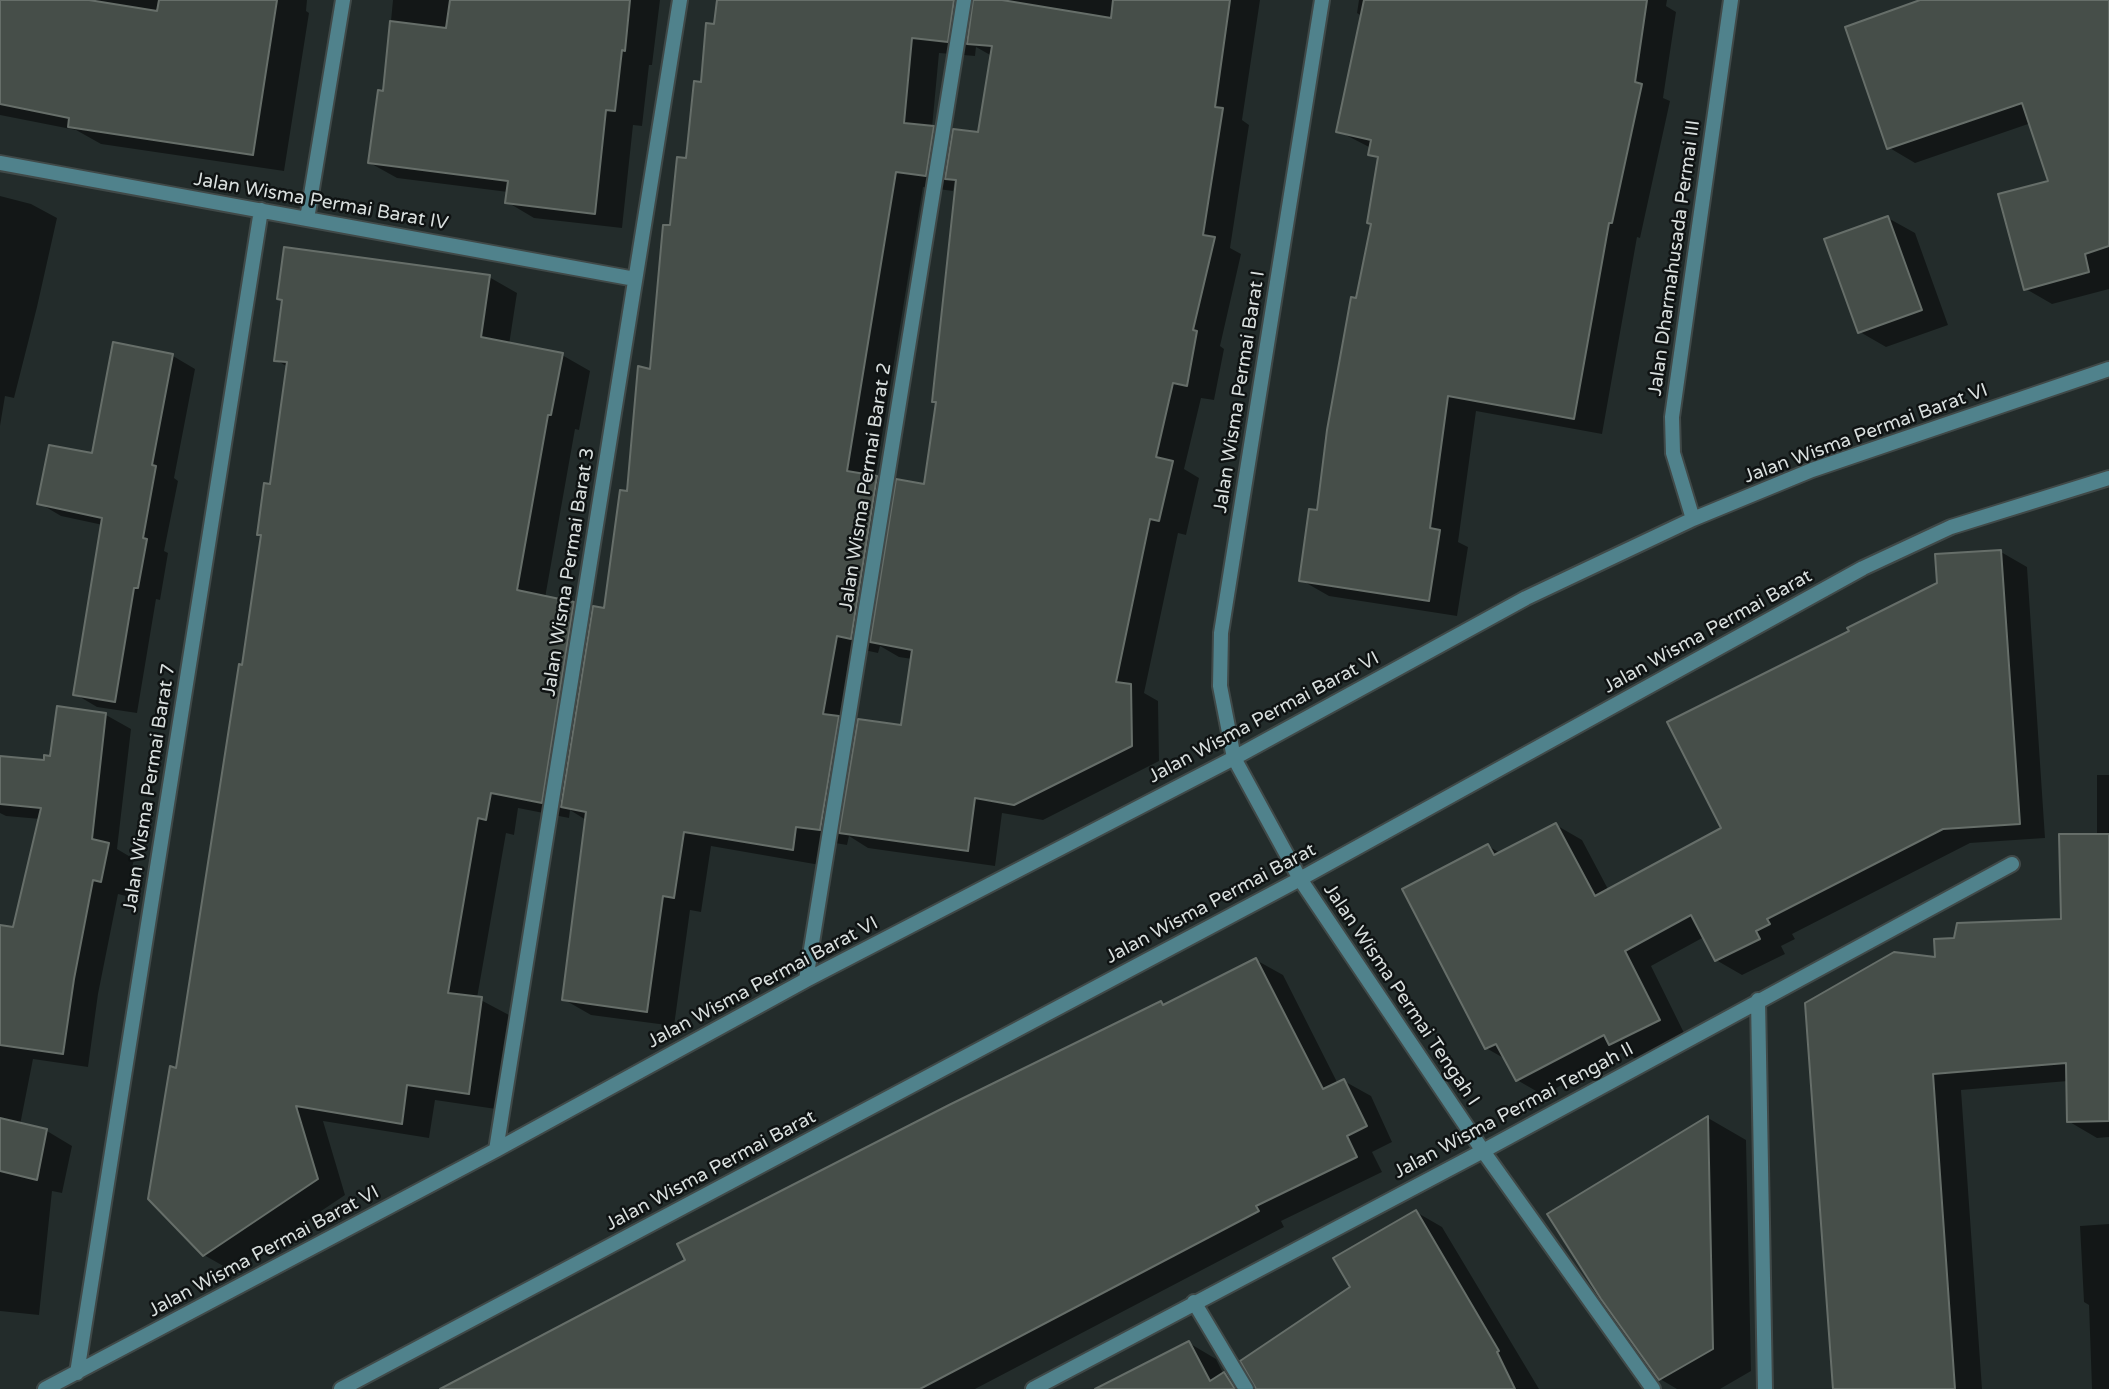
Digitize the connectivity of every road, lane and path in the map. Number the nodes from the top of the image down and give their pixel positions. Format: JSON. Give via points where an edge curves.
{"nodes":[{"id":1,"x":343,"y":0,"type":"edge"},
{"id":2,"x":680,"y":0,"type":"edge"},
{"id":3,"x":964,"y":0,"type":"edge"},
{"id":4,"x":1322,"y":0,"type":"edge"},
{"id":5,"x":1731,"y":0,"type":"edge"},
{"id":6,"x":0,"y":163,"type":"edge"},
{"id":7,"x":261,"y":210,"type":"junction"},
{"id":8,"x":307,"y":219,"type":"junction"},
{"id":9,"x":635,"y":279,"type":"junction"},
{"id":10,"x":2109,"y":369,"type":"edge"},
{"id":11,"x":2109,"y":478,"type":"edge"},
{"id":12,"x":1693,"y":519,"type":"junction"},
{"id":13,"x":1234,"y":758,"type":"junction"},
{"id":14,"x":1249,"y":787,"type":"joint"},
{"id":15,"x":2012,"y":864,"type":"dead end"},
{"id":16,"x":1300,"y":879,"type":"junction"},
{"id":17,"x":806,"y":980,"type":"junction"},
{"id":18,"x":1758,"y":1000,"type":"junction"},
{"id":19,"x":496,"y":1150,"type":"junction"},
{"id":20,"x":1483,"y":1151,"type":"junction"},
{"id":21,"x":1194,"y":1302,"type":"junction"},
{"id":22,"x":77,"y":1373,"type":"junction"},
{"id":23,"x":45,"y":1389,"type":"edge"},
{"id":24,"x":341,"y":1389,"type":"edge"},
{"id":25,"x":1033,"y":1389,"type":"edge"},
{"id":26,"x":1247,"y":1389,"type":"edge"},
{"id":27,"x":1653,"y":1389,"type":"edge"},
{"id":28,"x":1765,"y":1389,"type":"edge"}],
"edges":[{"from":1,"to":8,"type":"street"},
{"from":2,"to":9,"type":"street","name":"Jalan Wisma Permai Barat 3"},
{"from":3,"to":17,"type":"street","name":"Jalan Wisma Permai Barat 2"},
{"from":4,"to":13,"type":"street","name":"Jalan Wisma Permai Barat I","via":[[1221,633],[1220,686]]},
{"from":5,"to":12,"type":"street","name":"Jalan Dharmahusada Permai III","via":[[1672,417],[1673,453]]},
{"from":6,"to":7,"type":"street","name":"Jalan Wisma Permai Barat IV"},
{"from":7,"to":8,"type":"street","name":"Jalan Wisma Permai Barat IV"},
{"from":7,"to":22,"type":"street","name":"Jalan Wisma Permai Barat 7"},
{"from":8,"to":9,"type":"street","name":"Jalan Wisma Permai Barat IV"},
{"from":9,"to":19,"type":"street","name":"Jalan Wisma Permai Barat 3"},
{"from":10,"to":12,"type":"street","name":"Jalan Wisma Permai Barat VI","via":[[1812,470]]},
{"from":11,"to":16,"type":"street","name":"Jalan Wisma Permai Barat","via":[[1951,527],[1863,568]]},
{"from":12,"to":13,"type":"street","name":"Jalan Wisma Permai Barat VI","via":[[1526,598]]},
{"from":13,"to":14,"type":"street","name":"Jalan Wisma Permai Barat I"},
{"from":13,"to":17,"type":"street","name":"Jalan Wisma Permai Barat VI"},
{"from":14,"to":16,"type":"street","name":"Jalan Wisma Permai Tengah I"},
{"from":15,"to":18,"type":"street","name":"Jalan Wisma Permai Tengah II"},
{"from":16,"to":20,"type":"street","name":"Jalan Wisma Permai Tengah I"},
{"from":16,"to":24,"type":"street","name":"Jalan Wisma Permai Barat"},
{"from":17,"to":19,"type":"street","name":"Jalan Wisma Permai Barat VI"},
{"from":18,"to":20,"type":"street","name":"Jalan Wisma Permai Tengah II"},
{"from":18,"to":28,"type":"street"},
{"from":19,"to":22,"type":"street","name":"Jalan Wisma Permai Barat VI"},
{"from":20,"to":21,"type":"street","name":"Jalan Wisma Permai Tengah II"},
{"from":20,"to":27,"type":"street","name":"Jalan Wisma Permai Tengah I"},
{"from":21,"to":25,"type":"street","name":"Jalan Wisma Permai Tengah II"},
{"from":21,"to":26,"type":"street"},
{"from":22,"to":23,"type":"street","name":"Jalan Wisma Permai Barat VI"}]}
